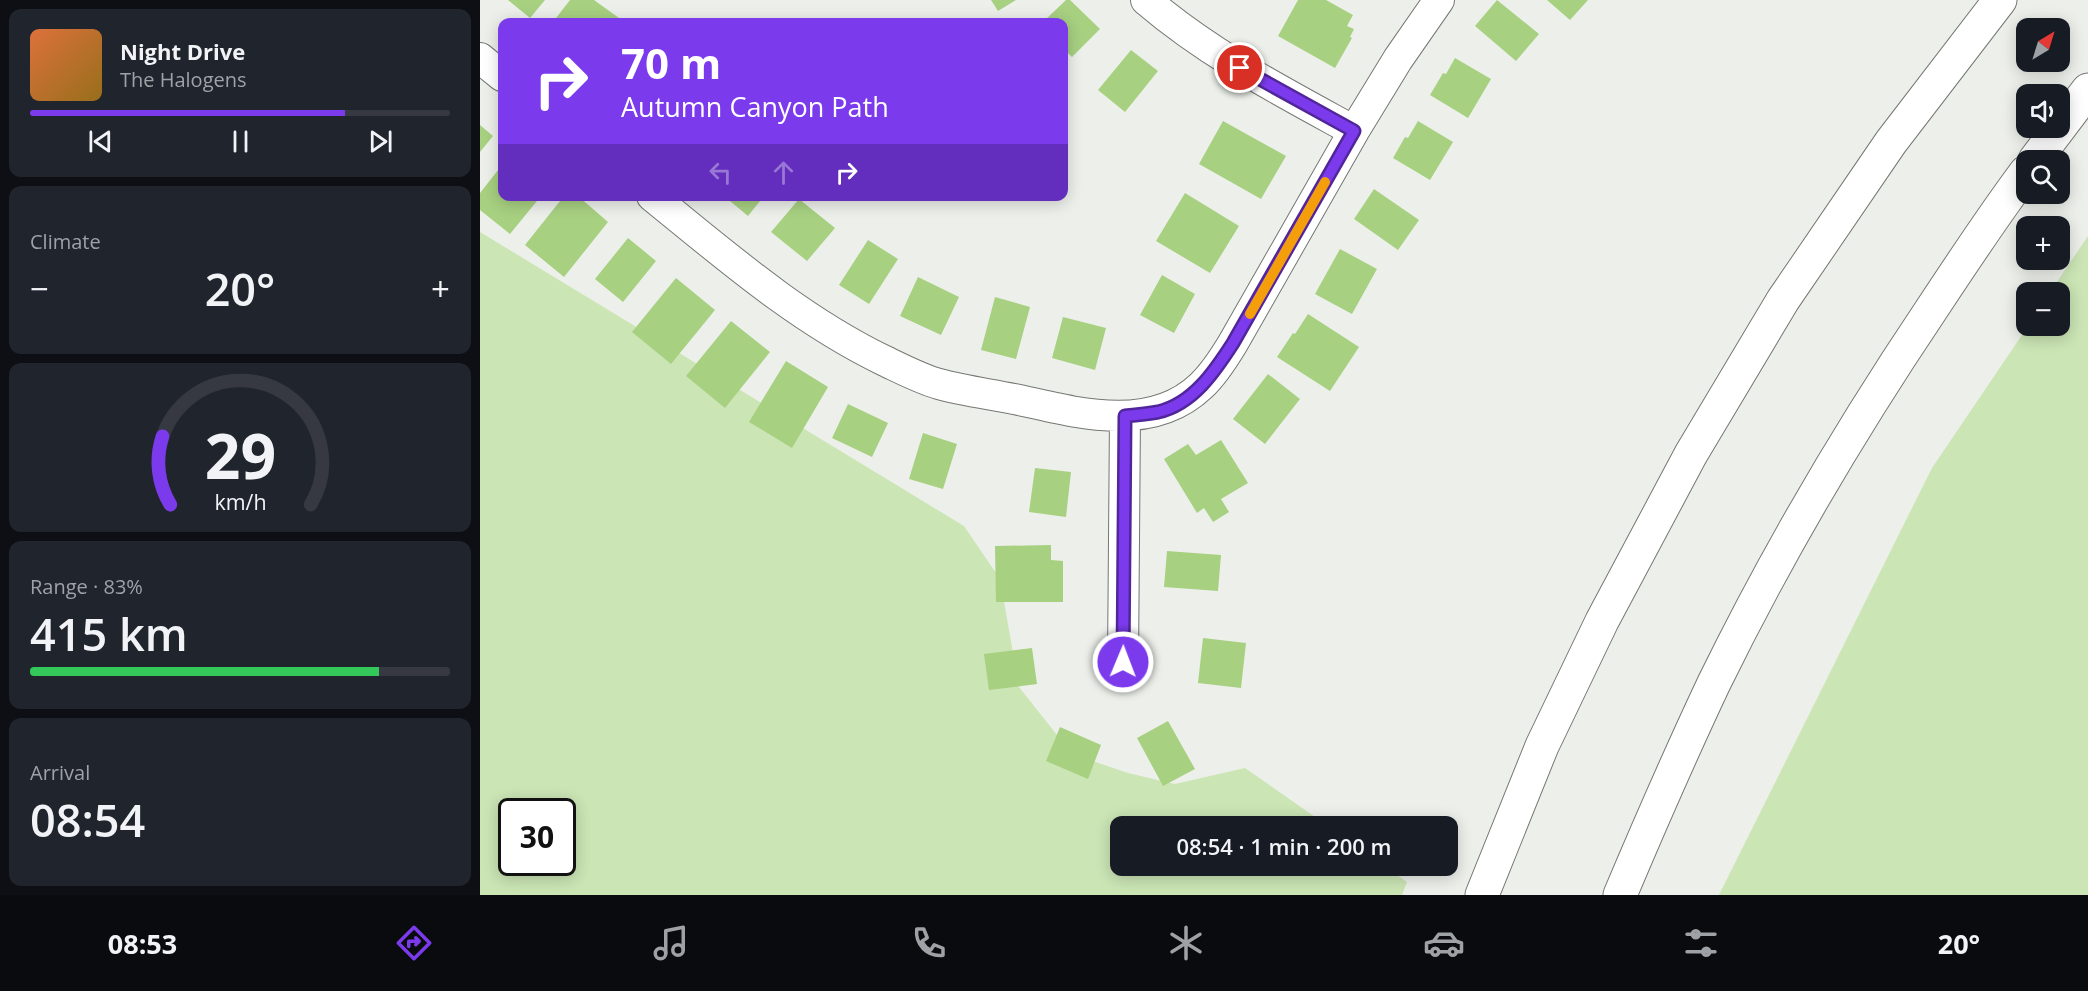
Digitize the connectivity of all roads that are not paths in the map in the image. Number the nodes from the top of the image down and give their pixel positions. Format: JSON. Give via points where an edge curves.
{"nodes":[{"id":1,"x":1146,"y":0,"type":"edge"},
{"id":2,"x":1439,"y":0,"type":"edge"},
{"id":3,"x":2000,"y":0,"type":"edge"},
{"id":4,"x":480,"y":58,"type":"edge"},
{"id":5,"x":498,"y":73,"type":"edge"},
{"id":6,"x":2088,"y":90,"type":"edge"},
{"id":7,"x":1354,"y":131,"type":"junction"},
{"id":8,"x":2043,"y":150,"type":"edge"},
{"id":9,"x":2016,"y":185,"type":"edge"},
{"id":10,"x":658,"y":201,"type":"edge"},
{"id":11,"x":1125,"y":416,"type":"junction"},
{"id":12,"x":1123,"y":662,"type":"dead end"},
{"id":13,"x":1482,"y":895,"type":"edge"},
{"id":14,"x":1620,"y":895,"type":"edge"}],
"edges":[{"from":1,"to":7,"type":"street","via":[[1201,44]]},
{"from":2,"to":7,"type":"street"},
{"from":3,"to":13,"type":"highway","via":[[1891,142],[1783,300],[1691,454],[1602,621],[1542,746]]},
{"from":4,"to":5,"type":"street"},
{"from":6,"to":8,"type":"highway"},
{"from":7,"to":11,"type":"street","via":[[1217,368],[1181,402],[1159,412]]},
{"from":9,"to":14,"type":"highway","via":[[1890,371],[1799,523],[1715,682]]},
{"from":10,"to":11,"type":"street","via":[[805,316],[852,345],[905,370],[938,384],[1068,410]]},
{"from":11,"to":12,"type":"street"}]}
